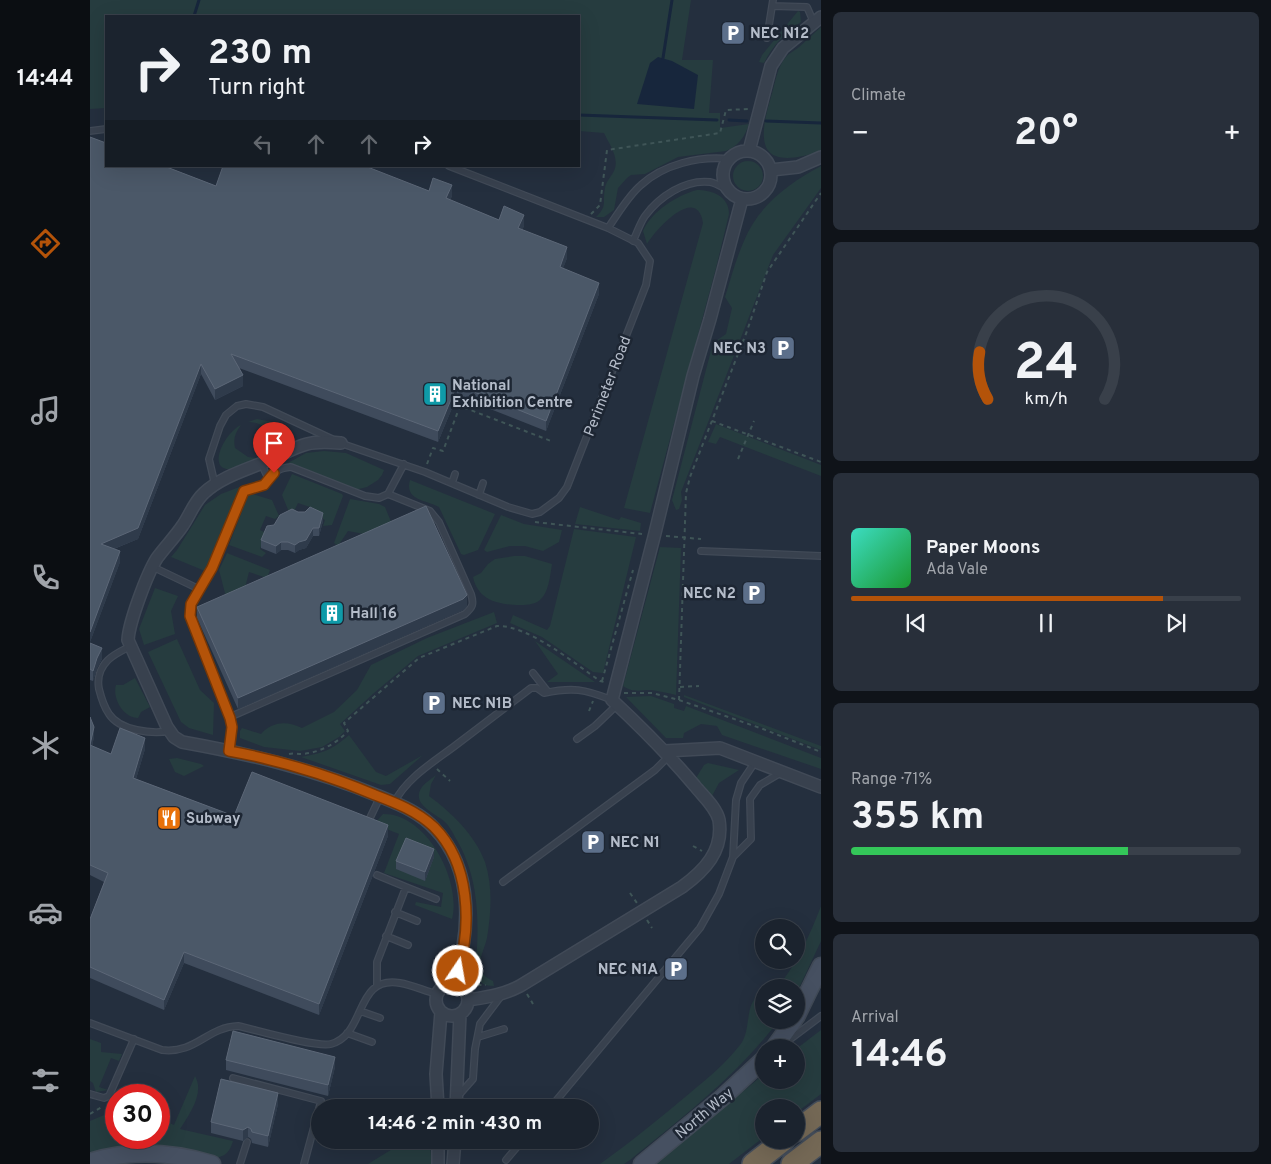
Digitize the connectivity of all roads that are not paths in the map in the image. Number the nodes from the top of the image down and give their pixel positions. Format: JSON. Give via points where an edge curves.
{"nodes":[{"id":1,"x":772,"y":3,"type":"edge"},
{"id":2,"x":818,"y":20,"type":"edge"},
{"id":3,"x":768,"y":38,"type":"dead end"},
{"id":4,"x":105,"y":129,"type":"edge"},
{"id":5,"x":90,"y":131,"type":"edge"},
{"id":6,"x":749,"y":151,"type":"junction"},
{"id":7,"x":821,"y":157,"type":"edge"},
{"id":8,"x":729,"y":159,"type":"junction"},
{"id":9,"x":452,"y":167,"type":"edge"},
{"id":10,"x":771,"y":170,"type":"junction"},
{"id":11,"x":728,"y":190,"type":"junction"},
{"id":12,"x":742,"y":199,"type":"junction"},
{"id":13,"x":608,"y":228,"type":"junction"},
{"id":14,"x":634,"y":241,"type":"junction"},
{"id":15,"x":341,"y":443,"type":"junction"},
{"id":16,"x":261,"y":464,"type":"junction"},
{"id":17,"x":404,"y":464,"type":"junction"},
{"id":18,"x":455,"y":474,"type":"dead end"},
{"id":19,"x":269,"y":480,"type":"junction"},
{"id":20,"x":452,"y":483,"type":"junction"},
{"id":21,"x":483,"y":483,"type":"dead end"},
{"id":22,"x":215,"y":485,"type":"junction"},
{"id":23,"x":388,"y":494,"type":"junction"},
{"id":24,"x":478,"y":495,"type":"junction"},
{"id":25,"x":701,"y":551,"type":"dead end"},
{"id":26,"x":821,"y":556,"type":"edge"},
{"id":27,"x":153,"y":567,"type":"junction"},
{"id":28,"x":199,"y":589,"type":"junction"},
{"id":29,"x":131,"y":646,"type":"junction"},
{"id":30,"x":533,"y":673,"type":"dead end"},
{"id":31,"x":548,"y":692,"type":"junction"},
{"id":32,"x":614,"y":698,"type":"junction"},
{"id":33,"x":230,"y":718,"type":"junction"},
{"id":34,"x":170,"y":731,"type":"junction"},
{"id":35,"x":577,"y":739,"type":"dead end"},
{"id":36,"x":229,"y":751,"type":"junction"},
{"id":37,"x":667,"y":753,"type":"junction"},
{"id":38,"x":755,"y":762,"type":"junction"},
{"id":39,"x":782,"y":772,"type":"junction"},
{"id":40,"x":821,"y":787,"type":"edge"},
{"id":41,"x":380,"y":797,"type":"junction"},
{"id":42,"x":394,"y":803,"type":"junction"},
{"id":43,"x":369,"y":820,"type":"edge"},
{"id":44,"x":718,"y":838,"type":"junction"},
{"id":45,"x":734,"y":840,"type":"junction"},
{"id":46,"x":733,"y":857,"type":"junction"},
{"id":47,"x":377,"y":875,"type":"dead end"},
{"id":48,"x":503,"y":882,"type":"dead end"},
{"id":49,"x":406,"y":887,"type":"junction"},
{"id":50,"x":436,"y":899,"type":"dead end"},
{"id":51,"x":395,"y":912,"type":"junction"},
{"id":52,"x":417,"y":921,"type":"dead end"},
{"id":53,"x":386,"y":936,"type":"junction"},
{"id":54,"x":408,"y":945,"type":"dead end"},
{"id":55,"x":821,"y":966,"type":"edge"},
{"id":56,"x":454,"y":984,"type":"junction"},
{"id":57,"x":377,"y":986,"type":"junction"},
{"id":58,"x":437,"y":994,"type":"junction"},
{"id":59,"x":502,"y":994,"type":"junction"},
{"id":60,"x":805,"y":999,"type":"edge"},
{"id":61,"x":468,"y":1000,"type":"junction"},
{"id":62,"x":360,"y":1011,"type":"junction"},
{"id":63,"x":441,"y":1012,"type":"junction"},
{"id":64,"x":460,"y":1014,"type":"junction"},
{"id":65,"x":821,"y":1016,"type":"edge"},
{"id":66,"x":380,"y":1018,"type":"dead end"},
{"id":67,"x":90,"y":1023,"type":"edge"},
{"id":68,"x":504,"y":1029,"type":"dead end"},
{"id":69,"x":347,"y":1033,"type":"junction"},
{"id":70,"x":478,"y":1037,"type":"junction"},
{"id":71,"x":134,"y":1039,"type":"junction"},
{"id":72,"x":791,"y":1039,"type":"edge"},
{"id":73,"x":372,"y":1042,"type":"dead end"},
{"id":74,"x":755,"y":1067,"type":"edge"},
{"id":75,"x":233,"y":1078,"type":"dead end"},
{"id":76,"x":90,"y":1094,"type":"edge"},
{"id":77,"x":437,"y":1099,"type":"edge"},
{"id":78,"x":456,"y":1099,"type":"edge"},
{"id":79,"x":459,"y":1099,"type":"edge"},
{"id":80,"x":558,"y":1099,"type":"edge"},
{"id":81,"x":821,"y":1112,"type":"edge"},
{"id":82,"x":805,"y":1124,"type":"edge"},
{"id":83,"x":247,"y":1142,"type":"dead end"},
{"id":84,"x":821,"y":1142,"type":"edge"},
{"id":85,"x":438,"y":1149,"type":"edge"},
{"id":86,"x":454,"y":1149,"type":"edge"},
{"id":87,"x":515,"y":1149,"type":"edge"},
{"id":88,"x":772,"y":1149,"type":"edge"},
{"id":89,"x":506,"y":1160,"type":"dead end"},
{"id":90,"x":90,"y":1162,"type":"edge"},
{"id":91,"x":212,"y":1164,"type":"edge"},
{"id":92,"x":240,"y":1164,"type":"edge"},
{"id":93,"x":304,"y":1164,"type":"edge"},
{"id":94,"x":438,"y":1164,"type":"edge"},
{"id":95,"x":453,"y":1164,"type":"edge"},
{"id":96,"x":642,"y":1164,"type":"edge"},
{"id":97,"x":753,"y":1164,"type":"edge"},
{"id":98,"x":792,"y":1164,"type":"edge"}],
"edges":[{"from":1,"to":2,"type":"lane","via":[[806,7]]},
{"from":1,"to":3,"type":"lane"},
{"from":2,"to":6,"type":"street","via":[[794,37],[771,66]]},
{"from":4,"to":5,"type":"lane"},
{"from":6,"to":8,"type":"street"},
{"from":6,"to":10,"type":"street","via":[[765,160]]},
{"from":7,"to":10,"type":"street","via":[[798,167]]},
{"from":8,"to":11,"type":"street","via":[[723,173],[723,182]]},
{"from":8,"to":13,"type":"lane","via":[[698,159],[654,175],[640,185]]},
{"from":9,"to":13,"type":"lane","name":"Perimeter Road"},
{"from":10,"to":12,"type":"street","via":[[769,185],[763,193],[756,198]]},
{"from":11,"to":12,"type":"street"},
{"from":11,"to":14,"type":"lane","via":[[702,182],[670,193],[653,206]]},
{"from":12,"to":32,"type":"street","via":[[693,376]]},
{"from":13,"to":14,"type":"lane","name":"Perimeter Road"},
{"from":14,"to":24,"type":"lane","name":"Perimeter Road","via":[[650,261],[649,273],[567,487],[559,498],[532,514]]},
{"from":15,"to":16,"type":"street","via":[[320,441],[305,444]]},
{"from":15,"to":17,"type":"lane","name":"Perimeter Road"},
{"from":15,"to":22,"type":"lane","name":"Perimeter Road","via":[[263,407],[237,406],[226,415],[220,426],[209,458]]},
{"from":16,"to":19,"type":"lane"},
{"from":16,"to":22,"type":"street"},
{"from":17,"to":20,"type":"lane","name":"Perimeter Road"},
{"from":17,"to":23,"type":"lane"},
{"from":18,"to":20,"type":"lane"},
{"from":19,"to":23,"type":"lane","via":[[281,468],[291,467],[365,496],[379,498]]},
{"from":19,"to":28,"type":"lane","via":[[264,485],[244,491],[212,568]]},
{"from":20,"to":24,"type":"lane","name":"Perimeter Road"},
{"from":21,"to":24,"type":"lane"},
{"from":22,"to":27,"type":"street","via":[[196,502]]},
{"from":23,"to":33,"type":"lane","via":[[430,510],[439,522],[471,594],[474,604],[471,609]]},
{"from":25,"to":26,"type":"lane"},
{"from":27,"to":28,"type":"lane"},
{"from":27,"to":29,"type":"street","via":[[128,631]]},
{"from":28,"to":33,"type":"lane","via":[[191,604],[190,616]]},
{"from":29,"to":34,"type":"street"},
{"from":29,"to":34,"type":"lane","via":[[108,660],[100,672],[99,687],[109,715],[138,730]]},
{"from":30,"to":31,"type":"lane"},
{"from":31,"to":32,"type":"lane","via":[[584,690]]},
{"from":31,"to":42,"type":"lane","via":[[531,688],[406,784]]},
{"from":32,"to":35,"type":"lane","via":[[594,726]]},
{"from":32,"to":37,"type":"street"},
{"from":33,"to":36,"type":"lane"},
{"from":34,"to":36,"type":"street","via":[[182,742]]},
{"from":36,"to":41,"type":"street","via":[[339,780]]},
{"from":37,"to":38,"type":"street","via":[[720,748]]},
{"from":37,"to":44,"type":"street","via":[[712,806],[719,819]]},
{"from":37,"to":48,"type":"lane","via":[[655,770]]},
{"from":38,"to":39,"type":"street"},
{"from":38,"to":45,"type":"lane","via":[[741,783],[736,800]]},
{"from":39,"to":40,"type":"street"},
{"from":39,"to":46,"type":"lane","via":[[760,785],[750,799],[751,839]]},
{"from":41,"to":42,"type":"street"},
{"from":41,"to":43,"type":"lane"},
{"from":42,"to":56,"type":"street","via":[[416,812],[435,829],[452,854],[464,886],[466,910],[462,958]]},
{"from":44,"to":45,"type":"lane"},
{"from":44,"to":59,"type":"street","via":[[708,865],[682,887]]},
{"from":45,"to":46,"type":"lane"},
{"from":46,"to":80,"type":"lane","via":[[716,900],[700,928]]},
{"from":47,"to":49,"type":"lane"},
{"from":49,"to":50,"type":"lane"},
{"from":49,"to":51,"type":"lane"},
{"from":51,"to":52,"type":"lane"},
{"from":51,"to":53,"type":"lane"},
{"from":53,"to":54,"type":"lane"},
{"from":53,"to":57,"type":"lane","via":[[377,962]]},
{"from":55,"to":60,"type":"street"},
{"from":56,"to":58,"type":"street","via":[[442,987]]},
{"from":56,"to":61,"type":"street","via":[[466,992]]},
{"from":57,"to":58,"type":"lane","via":[[399,983]]},
{"from":57,"to":62,"type":"lane","via":[[366,996]]},
{"from":58,"to":63,"type":"street","via":[[436,1004]]},
{"from":59,"to":61,"type":"street"},
{"from":59,"to":70,"type":"lane","via":[[480,1024]]},
{"from":61,"to":64,"type":"street","via":[[466,1009]]},
{"from":62,"to":66,"type":"lane"},
{"from":62,"to":69,"type":"lane"},
{"from":63,"to":64,"type":"street","via":[[450,1016]]},
{"from":63,"to":77,"type":"street"},
{"from":64,"to":78,"type":"street"},
{"from":65,"to":72,"type":"lane"},
{"from":67,"to":71,"type":"lane"},
{"from":68,"to":70,"type":"lane"},
{"from":69,"to":71,"type":"lane","via":[[340,1040],[322,1046],[230,1026],[174,1052]]},
{"from":69,"to":73,"type":"lane"},
{"from":70,"to":79,"type":"lane","via":[[473,1079]]},
{"from":71,"to":76,"type":"lane","via":[[109,1096],[104,1098]]},
{"from":74,"to":96,"type":"street","name":"North Way"},
{"from":75,"to":93,"type":"lane","via":[[320,1101]]},
{"from":81,"to":82,"type":"highway"},
{"from":83,"to":92,"type":"lane"},
{"from":84,"to":98,"type":"highway"},
{"from":85,"to":94,"type":"street"},
{"from":86,"to":95,"type":"street"},
{"from":87,"to":89,"type":"lane"},
{"from":88,"to":97,"type":"highway"},
{"from":90,"to":91,"type":"street","via":[[123,1155],[165,1154]]}]}
